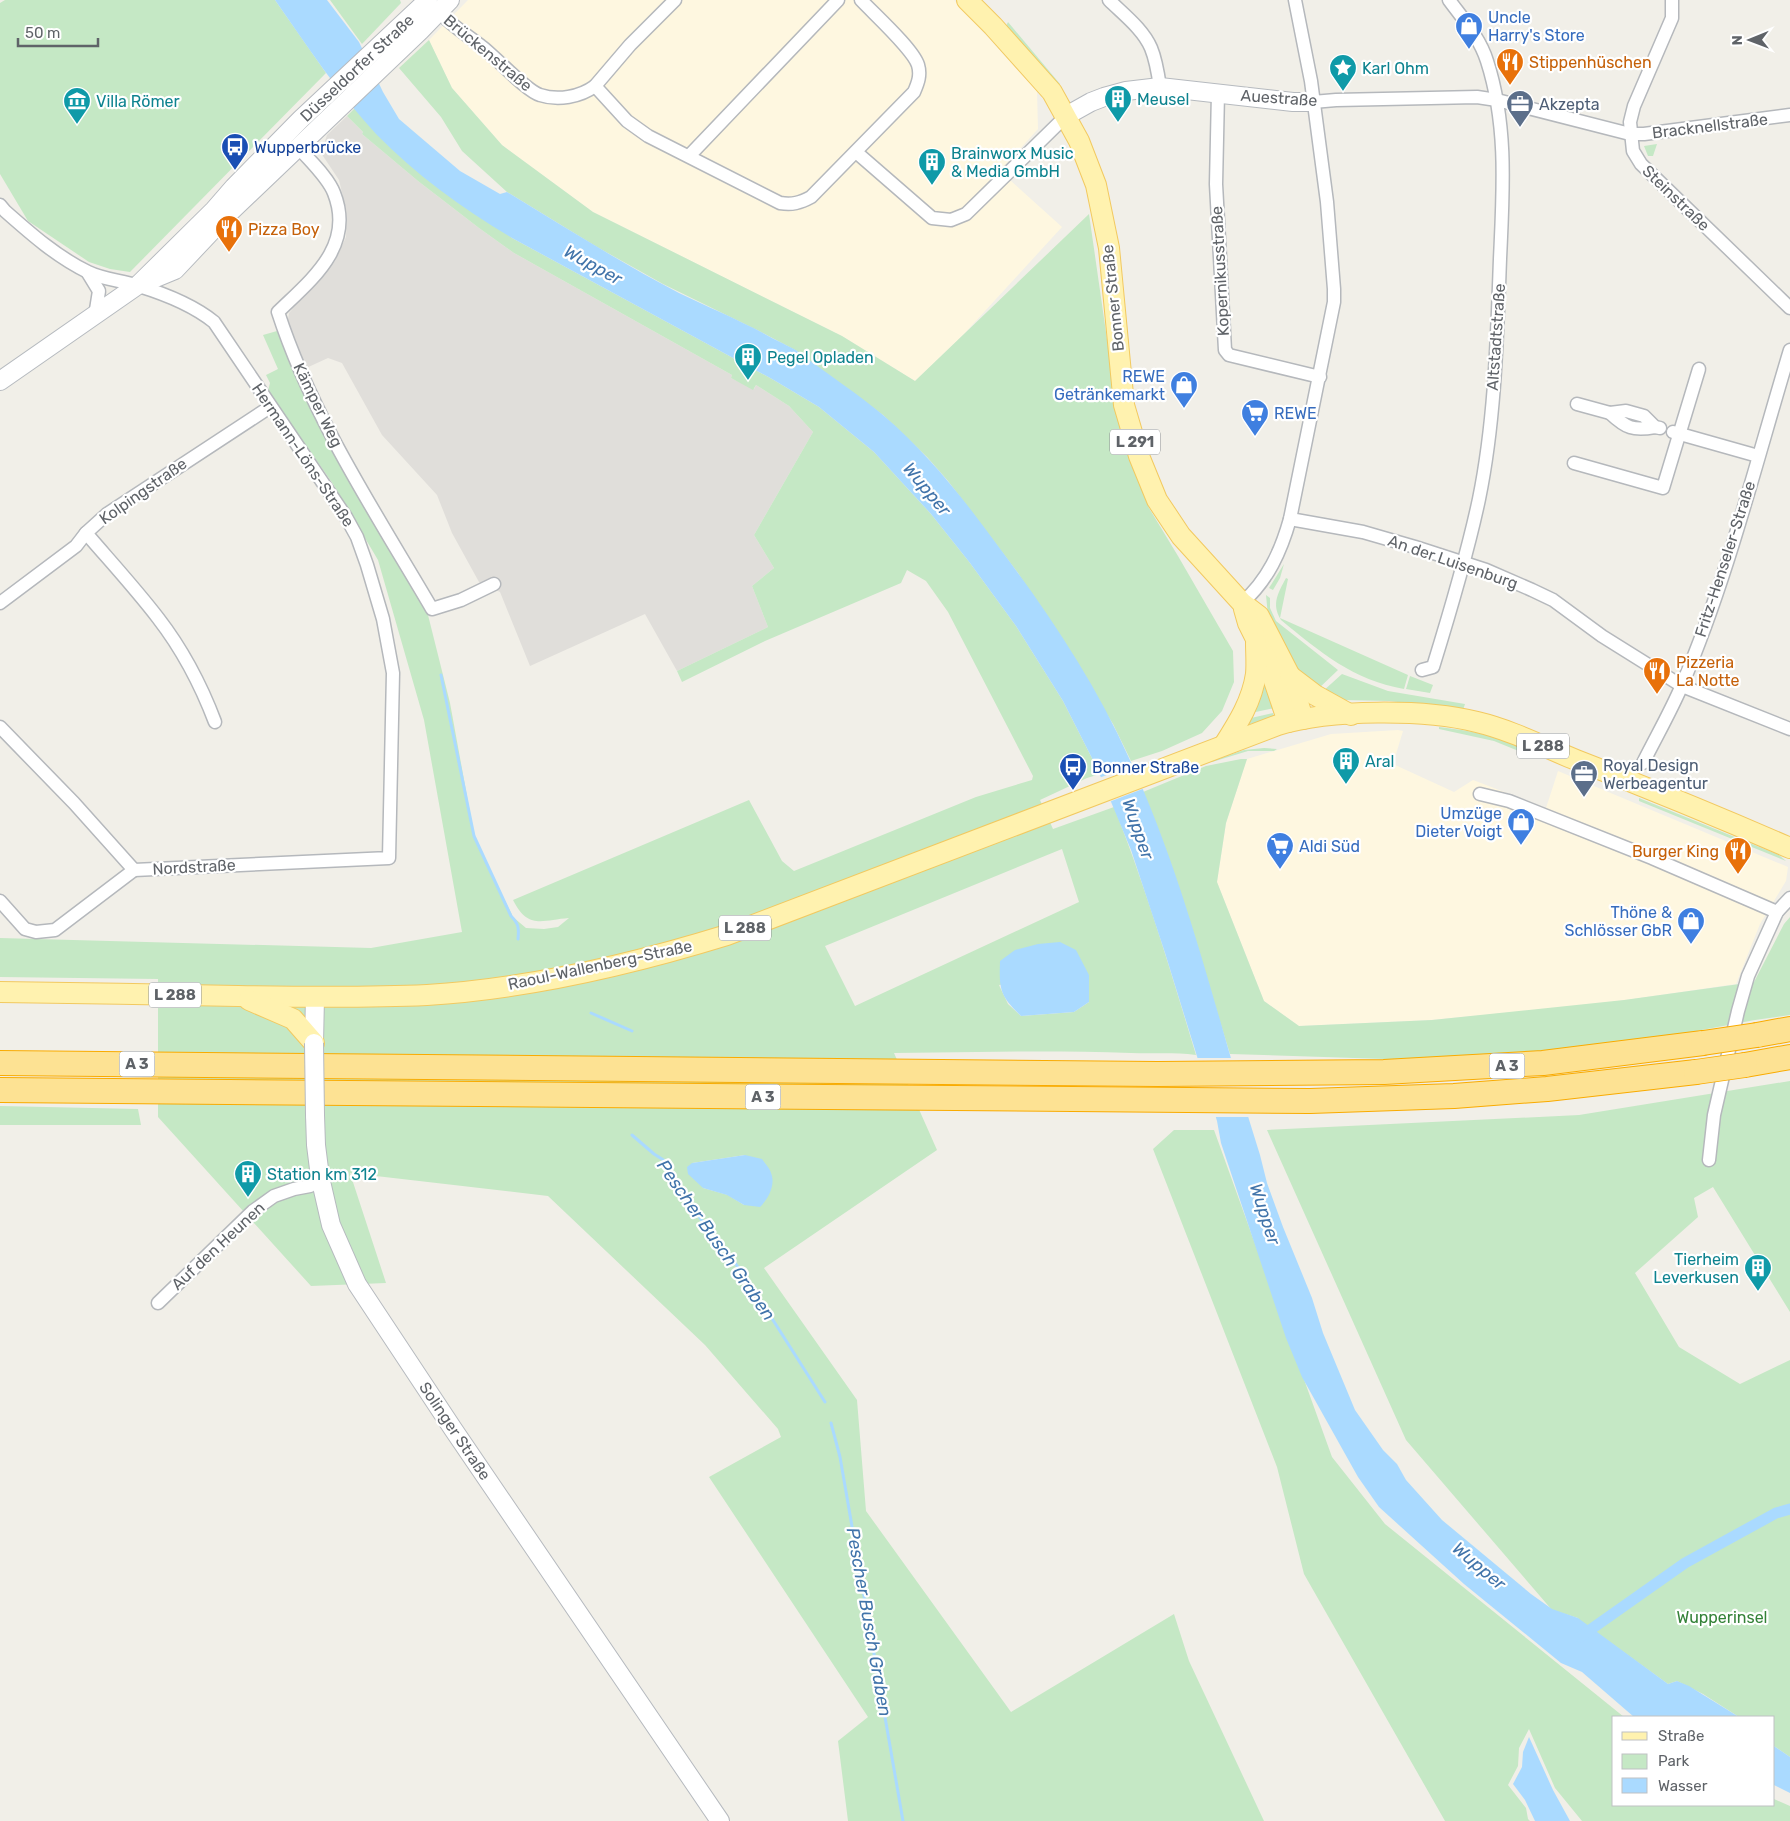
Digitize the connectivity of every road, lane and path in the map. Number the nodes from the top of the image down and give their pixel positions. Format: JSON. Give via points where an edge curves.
{"nodes":[{"id":1,"x":675,"y":0,"type":"edge"},
{"id":2,"x":838,"y":0,"type":"edge"},
{"id":3,"x":861,"y":0,"type":"edge"},
{"id":4,"x":967,"y":0,"type":"edge"},
{"id":5,"x":1109,"y":0,"type":"edge"},
{"id":6,"x":1295,"y":0,"type":"edge"},
{"id":7,"x":1450,"y":0,"type":"edge"},
{"id":8,"x":1672,"y":0,"type":"edge"},
{"id":9,"x":431,"y":4,"type":"edge"},
{"id":10,"x":595,"y":86,"type":"junction"},
{"id":11,"x":1160,"y":86,"type":"junction"},
{"id":12,"x":1218,"y":92,"type":"junction"},
{"id":13,"x":1498,"y":100,"type":"junction"},
{"id":14,"x":334,"y":101,"type":"junction"},
{"id":15,"x":1313,"y":102,"type":"junction"},
{"id":16,"x":1790,"y":115,"type":"edge"},
{"id":17,"x":1066,"y":116,"type":"junction"},
{"id":18,"x":287,"y":134,"type":"junction"},
{"id":19,"x":1630,"y":134,"type":"junction"},
{"id":20,"x":298,"y":148,"type":"junction"},
{"id":21,"x":856,"y":152,"type":"junction"},
{"id":22,"x":689,"y":156,"type":"junction"},
{"id":23,"x":0,"y":205,"type":"edge"},
{"id":24,"x":88,"y":273,"type":"junction"},
{"id":25,"x":138,"y":285,"type":"junction"},
{"id":26,"x":1790,"y":308,"type":"edge"},
{"id":27,"x":95,"y":316,"type":"junction"},
{"id":28,"x":1790,"y":350,"type":"edge"},
{"id":29,"x":1699,"y":369,"type":"dead end"},
{"id":30,"x":1320,"y":377,"type":"junction"},
{"id":31,"x":0,"y":381,"type":"edge"},
{"id":32,"x":1577,"y":404,"type":"dead end"},
{"id":33,"x":270,"y":407,"type":"junction"},
{"id":34,"x":1657,"y":427,"type":"dead end"},
{"id":35,"x":1676,"y":432,"type":"junction"},
{"id":36,"x":1758,"y":456,"type":"junction"},
{"id":37,"x":1574,"y":463,"type":"dead end"},
{"id":38,"x":1290,"y":519,"type":"junction"},
{"id":39,"x":86,"y":532,"type":"junction"},
{"id":40,"x":1464,"y":563,"type":"junction"},
{"id":41,"x":494,"y":584,"type":"dead end"},
{"id":42,"x":1242,"y":602,"type":"junction"},
{"id":43,"x":0,"y":603,"type":"edge"},
{"id":44,"x":1256,"y":638,"type":"junction"},
{"id":45,"x":1422,"y":670,"type":"dead end"},
{"id":46,"x":1290,"y":676,"type":"junction"},
{"id":47,"x":1682,"y":686,"type":"junction"},
{"id":48,"x":1351,"y":715,"type":"junction"},
{"id":49,"x":1296,"y":720,"type":"junction"},
{"id":50,"x":215,"y":722,"type":"dead end"},
{"id":51,"x":0,"y":727,"type":"edge"},
{"id":52,"x":1790,"y":729,"type":"edge"},
{"id":53,"x":1224,"y":745,"type":"junction"},
{"id":54,"x":1643,"y":762,"type":"dead end"},
{"id":55,"x":1480,"y":794,"type":"dead end"},
{"id":56,"x":1788,"y":850,"type":"edge"},
{"id":57,"x":389,"y":858,"type":"joint"},
{"id":58,"x":134,"y":870,"type":"junction"},
{"id":59,"x":1790,"y":898,"type":"edge"},
{"id":60,"x":0,"y":901,"type":"edge"},
{"id":61,"x":1777,"y":912,"type":"junction"},
{"id":62,"x":0,"y":992,"type":"edge"},
{"id":63,"x":240,"y":996,"type":"junction"},
{"id":64,"x":315,"y":997,"type":"junction"},
{"id":65,"x":1790,"y":1029,"type":"edge"},
{"id":66,"x":314,"y":1043,"type":"junction"},
{"id":67,"x":1790,"y":1057,"type":"edge"},
{"id":68,"x":0,"y":1063,"type":"edge"},
{"id":69,"x":0,"y":1090,"type":"edge"},
{"id":70,"x":1710,"y":1160,"type":"dead end"},
{"id":71,"x":310,"y":1186,"type":"dead end"},
{"id":72,"x":158,"y":1303,"type":"dead end"},
{"id":73,"x":720,"y":1821,"type":"edge"}],
"edges":[{"from":1,"to":10,"type":"street"},
{"from":2,"to":22,"type":"street"},
{"from":3,"to":21,"type":"street","via":[[914,55],[919,67],[919,80],[914,92]]},
{"from":4,"to":17,"type":"main road","name":"Bonner Straße","number":"L 291","via":[[1052,92]]},
{"from":5,"to":11,"type":"street","via":[[1151,46]]},
{"from":6,"to":15,"type":"street"},
{"from":7,"to":13,"type":"street","name":"Altstadtstraße","via":[[1477,38]]},
{"from":8,"to":19,"type":"street","via":[[1672,18],[1634,106]]},
{"from":9,"to":10,"type":"street","name":"Brückenstraße","via":[[538,95],[575,96]]},
{"from":9,"to":14,"type":"main road","name":"Düsseldorfer Straße","via":[[379,45]]},
{"from":9,"to":14,"type":"main road","name":"Düsseldorfer Straße","via":[[391,58]]},
{"from":10,"to":22,"type":"street","via":[[627,121],[648,136]]},
{"from":11,"to":12,"type":"main road","name":"Auestraße"},
{"from":11,"to":17,"type":"main road","name":"Auestraße","via":[[1112,95]]},
{"from":12,"to":15,"type":"main road","name":"Auestraße"},
{"from":12,"to":30,"type":"street","name":"Kopernikusstraße","via":[[1216,184],[1226,352]]},
{"from":13,"to":15,"type":"street","name":"Auestraße","via":[[1477,97]]},
{"from":13,"to":19,"type":"street"},
{"from":13,"to":40,"type":"street","name":"Altstadtstraße","via":[[1504,183],[1492,396],[1484,472]]},
{"from":14,"to":18,"type":"main road","name":"Düsseldorfer Straße"},
{"from":14,"to":20,"type":"main road","name":"Düsseldorfer Straße"},
{"from":15,"to":30,"type":"street","via":[[1327,202],[1334,289]]},
{"from":16,"to":19,"type":"street","name":"Bracknellstraße"},
{"from":17,"to":21,"type":"street","via":[[966,214],[951,220],[932,218]]},
{"from":17,"to":42,"type":"main road","name":"Bonner Straße","number":"L 291","via":[[1096,184],[1109,248],[1124,405],[1139,456],[1157,500],[1182,536]]},
{"from":18,"to":20,"type":"main road"},
{"from":18,"to":25,"type":"main road","name":"Düsseldorfer Straße"},
{"from":19,"to":26,"type":"street","name":"Steinstraße","via":[[1633,151],[1641,164]]},
{"from":20,"to":25,"type":"main road","name":"Düsseldorfer Straße","via":[[175,270]]},
{"from":20,"to":41,"type":"street","name":"Kämper Weg","via":[[334,192],[339,227],[332,252],[323,266],[278,312],[302,376],[341,454],[432,609]]},
{"from":21,"to":22,"type":"street","via":[[811,197],[802,203],[789,204],[780,203]]},
{"from":23,"to":24,"type":"street","name":"Hermann-Löns-Straße","via":[[46,247]]},
{"from":24,"to":25,"type":"street","name":"Hermann-Löns-Straße"},
{"from":24,"to":27,"type":"street","via":[[99,291]]},
{"from":25,"to":27,"type":"main road","name":"Düsseldorfer Straße"},
{"from":25,"to":33,"type":"street","name":"Hermann-Löns-Straße","via":[[198,309],[214,322]]},
{"from":27,"to":31,"type":"main road","name":"Düsseldorfer Straße"},
{"from":28,"to":36,"type":"street","name":"Fritz-Henseler-Straße"},
{"from":29,"to":35,"type":"street"},
{"from":30,"to":38,"type":"street"},
{"from":32,"to":34,"type":"street","via":[[1610,413],[1622,424],[1640,430]]},
{"from":33,"to":39,"type":"street","name":"Kolpingstraße","via":[[134,495]]},
{"from":33,"to":57,"type":"street","name":"Hermann-Löns-Straße","via":[[351,525],[383,619],[392,673]]},
{"from":35,"to":36,"type":"street"},
{"from":35,"to":37,"type":"street","via":[[1663,488]]},
{"from":36,"to":47,"type":"street","name":"Fritz-Henseler-Straße","via":[[1724,572]]},
{"from":38,"to":40,"type":"street","name":"An der Luisenburg","via":[[1363,532]]},
{"from":38,"to":42,"type":"street","via":[[1279,554],[1258,586]]},
{"from":39,"to":43,"type":"street","name":"Kolpingstraße","via":[[76,546]]},
{"from":39,"to":50,"type":"street","via":[[173,639],[189,665]]},
{"from":40,"to":45,"type":"street","name":"Altstadtstraße","via":[[1434,667]]},
{"from":40,"to":47,"type":"street","name":"An der Luisenburg","via":[[1553,600],[1602,636]]},
{"from":42,"to":44,"type":"main road","name":"Bonner Straße","number":"L 291"},
{"from":42,"to":46,"type":"main road","name":"Bonner Straße","number":"L 291","via":[[1259,616]]},
{"from":44,"to":49,"type":"main road","name":"Bonner Straße","number":"L 291"},
{"from":44,"to":53,"type":"main road","via":[[1256,673],[1250,696]]},
{"from":46,"to":48,"type":"main road","via":[[1315,695]]},
{"from":46,"to":49,"type":"main road","name":"Bonner Straße","number":"L 291"},
{"from":47,"to":52,"type":"street","name":"An der Luisenburg"},
{"from":47,"to":54,"type":"street","name":"Fritz-Henseler-Straße"},
{"from":48,"to":49,"type":"main road","number":"L 288"},
{"from":48,"to":56,"type":"main road","number":"L 288","via":[[1414,714],[1480,723],[1653,790]]},
{"from":49,"to":53,"type":"main road","number":"L 288"},
{"from":51,"to":58,"type":"street","name":"Nordstraße"},
{"from":53,"to":64,"type":"main road","name":"Raoul-Wallenberg-Straße","number":"L 288","via":[[772,919],[677,950],[544,979],[475,990],[428,995]]},
{"from":55,"to":61,"type":"street","via":[[1509,801]]},
{"from":57,"to":58,"type":"street","name":"Nordstraße"},
{"from":58,"to":60,"type":"street","via":[[55,930],[36,932],[25,929]]},
{"from":59,"to":61,"type":"street"},
{"from":61,"to":70,"type":"street","via":[[1748,976],[1738,1011],[1714,1115]]},
{"from":62,"to":63,"type":"main road","name":"Raoul-Wallenberg-Straße","number":"L 288"},
{"from":63,"to":64,"type":"main road","name":"Raoul-Wallenberg-Straße","number":"L 288"},
{"from":63,"to":66,"type":"main road","via":[[293,1019]]},
{"from":64,"to":66,"type":"main road","name":"Solinger Straße"},
{"from":65,"to":68,"type":"highway","number":"A 3","bridge":true,"via":[[1542,1063],[1384,1072],[1158,1074]]},
{"from":66,"to":73,"type":"main road","name":"Solinger Straße","bridge":true,"via":[[316,1145],[325,1200],[334,1232],[357,1284]]},
{"from":67,"to":69,"type":"highway","number":"A 3","bridge":true,"via":[[1696,1072],[1547,1089],[1310,1101]]},
{"from":71,"to":72,"type":"street","name":"Auf den Heunen","via":[[274,1196],[253,1210]]}]}
